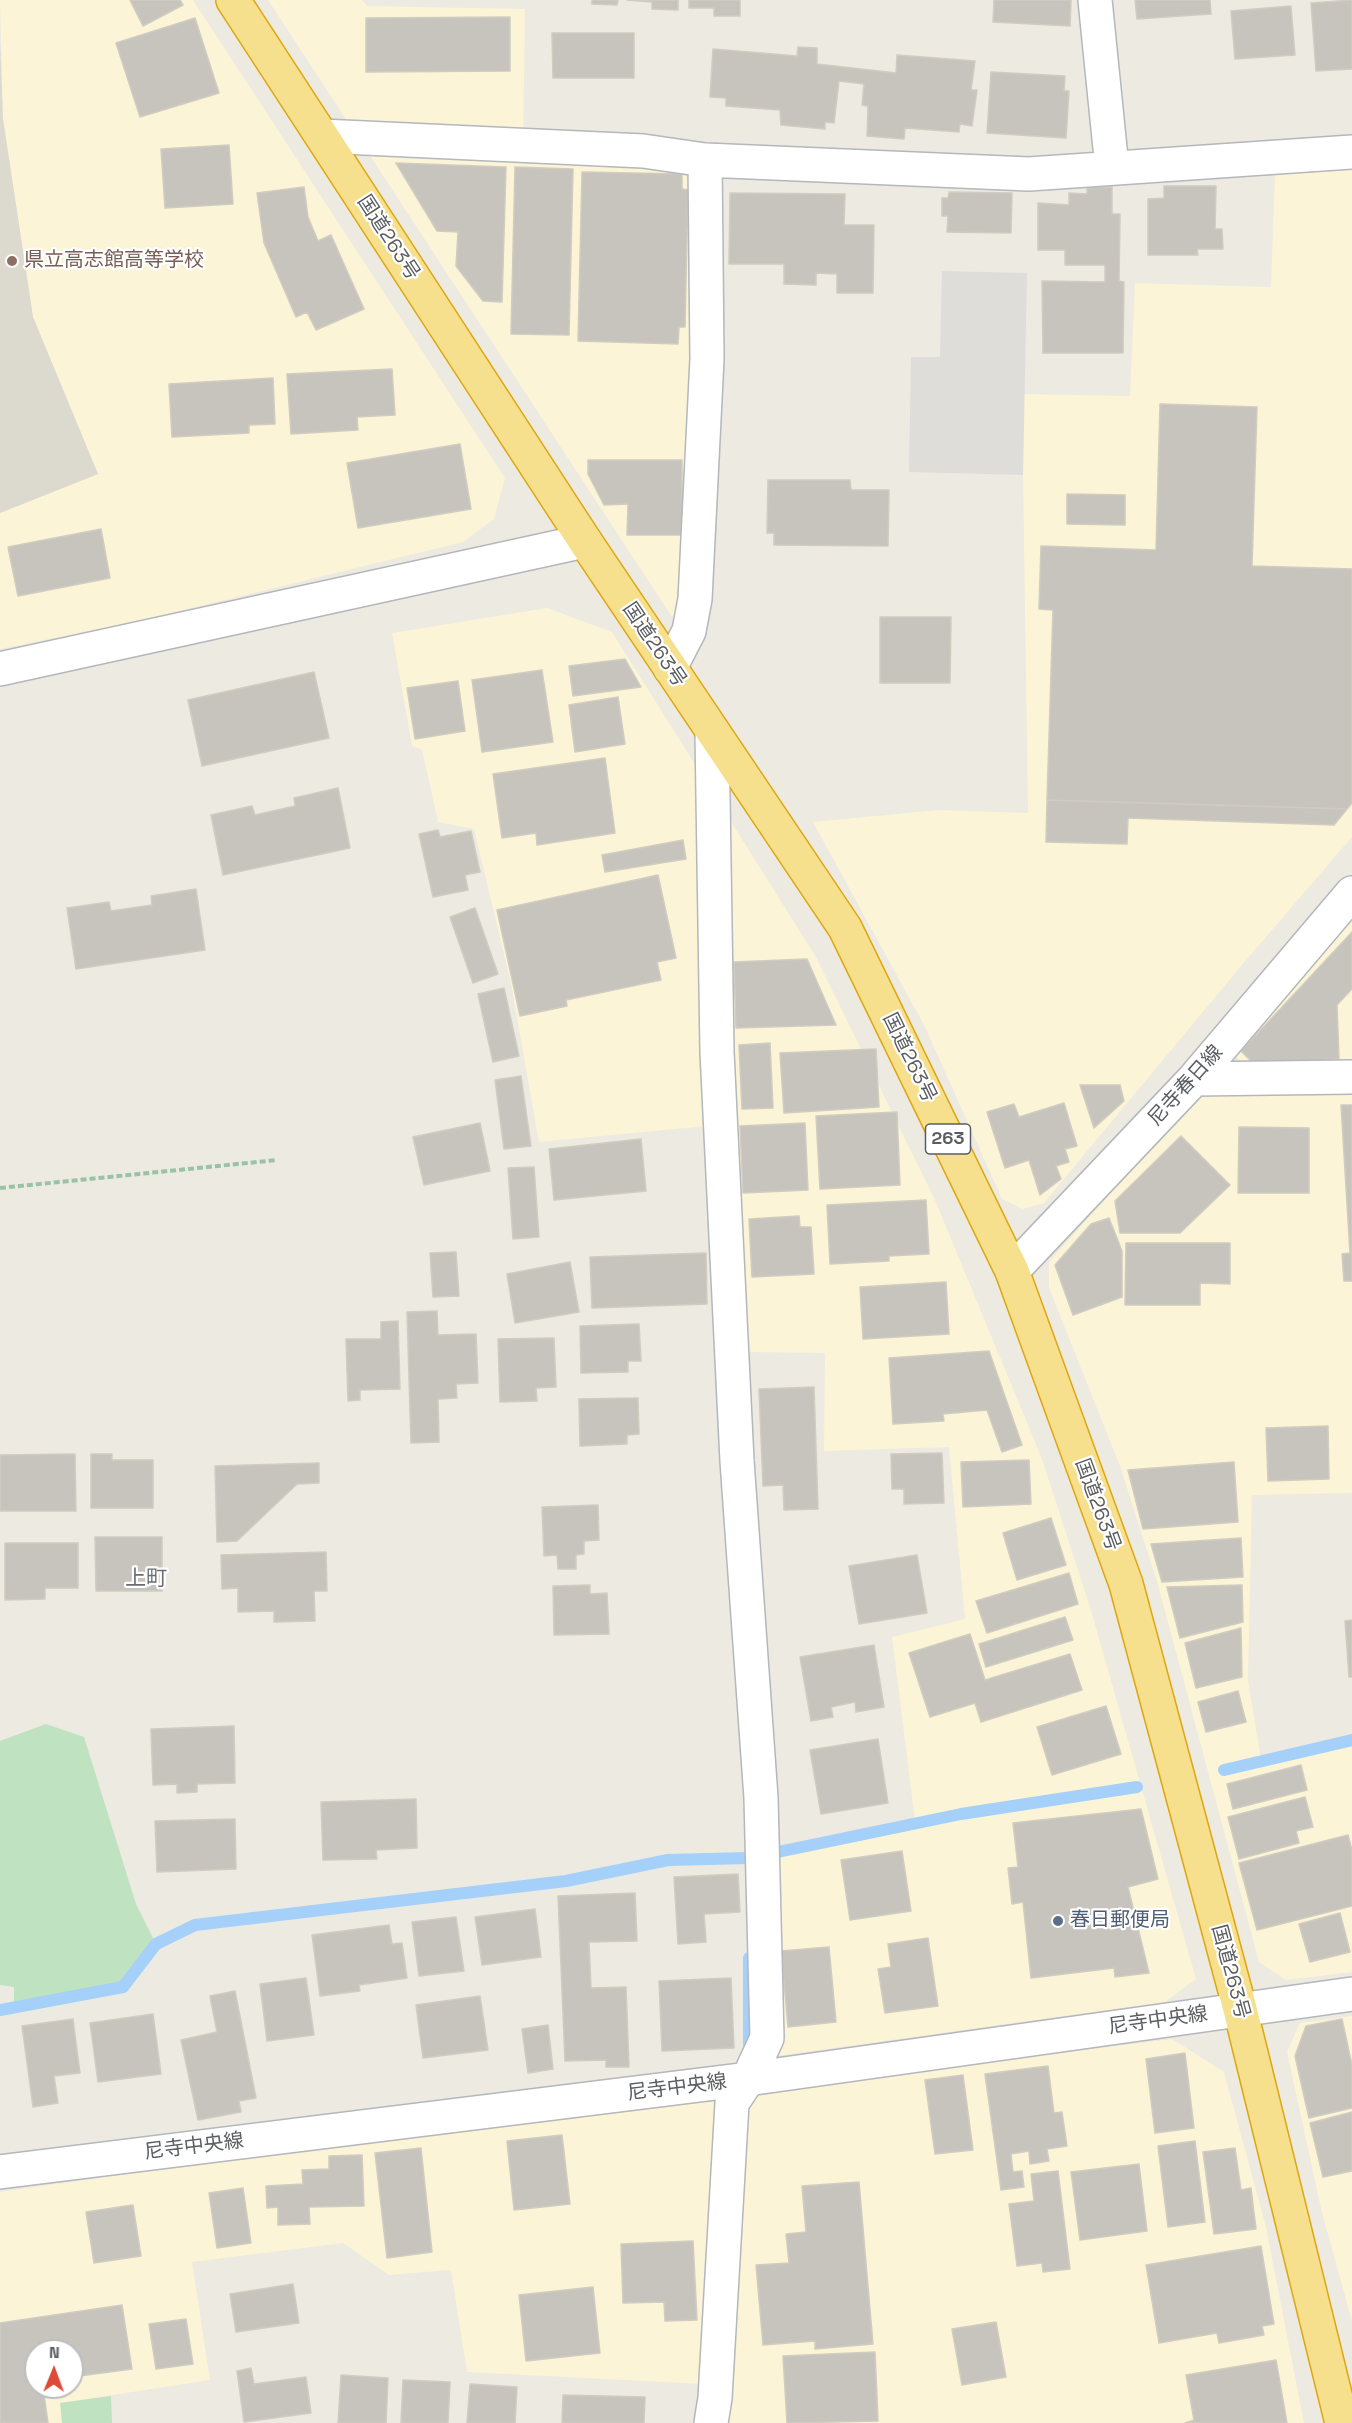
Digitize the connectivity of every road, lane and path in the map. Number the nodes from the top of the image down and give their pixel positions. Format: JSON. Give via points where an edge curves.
{"nodes":[{"id":1,"x":233,"y":0,"type":"edge"},
{"id":2,"x":1095,"y":0,"type":"edge"},
{"id":3,"x":322,"y":136,"type":"junction"},
{"id":4,"x":1352,"y":152,"type":"edge"},
{"id":5,"x":705,"y":160,"type":"junction"},
{"id":6,"x":1112,"y":168,"type":"junction"},
{"id":7,"x":585,"y":541,"type":"junction"},
{"id":8,"x":670,"y":668,"type":"junction"},
{"id":9,"x":0,"y":669,"type":"edge"},
{"id":10,"x":712,"y":733,"type":"junction"},
{"id":11,"x":1352,"y":893,"type":"edge"},
{"id":12,"x":1352,"y":1077,"type":"edge"},
{"id":13,"x":1194,"y":1079,"type":"junction"},
{"id":14,"x":277,"y":1160,"type":"dead end"},
{"id":15,"x":0,"y":1188,"type":"edge"},
{"id":16,"x":1012,"y":1271,"type":"junction"},
{"id":17,"x":1352,"y":1994,"type":"edge"},
{"id":18,"x":1240,"y":2009,"type":"junction"},
{"id":19,"x":748,"y":2079,"type":"junction"},
{"id":20,"x":0,"y":2172,"type":"edge"},
{"id":21,"x":711,"y":2423,"type":"edge"},
{"id":22,"x":1342,"y":2423,"type":"edge"}],
"edges":[{"from":1,"to":3,"type":"highway","name":"国道263号","number":"263"},
{"from":2,"to":6,"type":"street"},
{"from":3,"to":5,"type":"street","via":[[643,151]]},
{"from":3,"to":7,"type":"highway","name":"国道263号","number":"263"},
{"from":4,"to":6,"type":"street"},
{"from":5,"to":6,"type":"street","via":[[1018,173]]},
{"from":5,"to":8,"type":"street","via":[[706,359],[695,599],[689,631]]},
{"from":7,"to":8,"type":"highway","name":"国道263号","number":"263"},
{"from":7,"to":9,"type":"street"},
{"from":8,"to":10,"type":"highway","name":"国道263号","number":"263"},
{"from":10,"to":16,"type":"highway","name":"国道263号","number":"263","via":[[846,928]]},
{"from":10,"to":19,"type":"street","via":[[718,1064],[763,1857],[767,2038]]},
{"from":11,"to":13,"type":"street","name":"尼寺春日線"},
{"from":12,"to":13,"type":"street"},
{"from":13,"to":16,"type":"street","name":"尼寺春日線"},
{"from":14,"to":15,"type":"path"},
{"from":16,"to":18,"type":"highway","name":"国道263号","number":"263","via":[[1126,1584]]},
{"from":17,"to":18,"type":"street","name":"尼寺中央線"},
{"from":18,"to":19,"type":"street","name":"尼寺中央線"},
{"from":18,"to":22,"type":"highway","name":"国道263号","number":"263"},
{"from":19,"to":20,"type":"street","name":"尼寺中央線"},
{"from":19,"to":21,"type":"street","via":[[732,2103]]}]}
